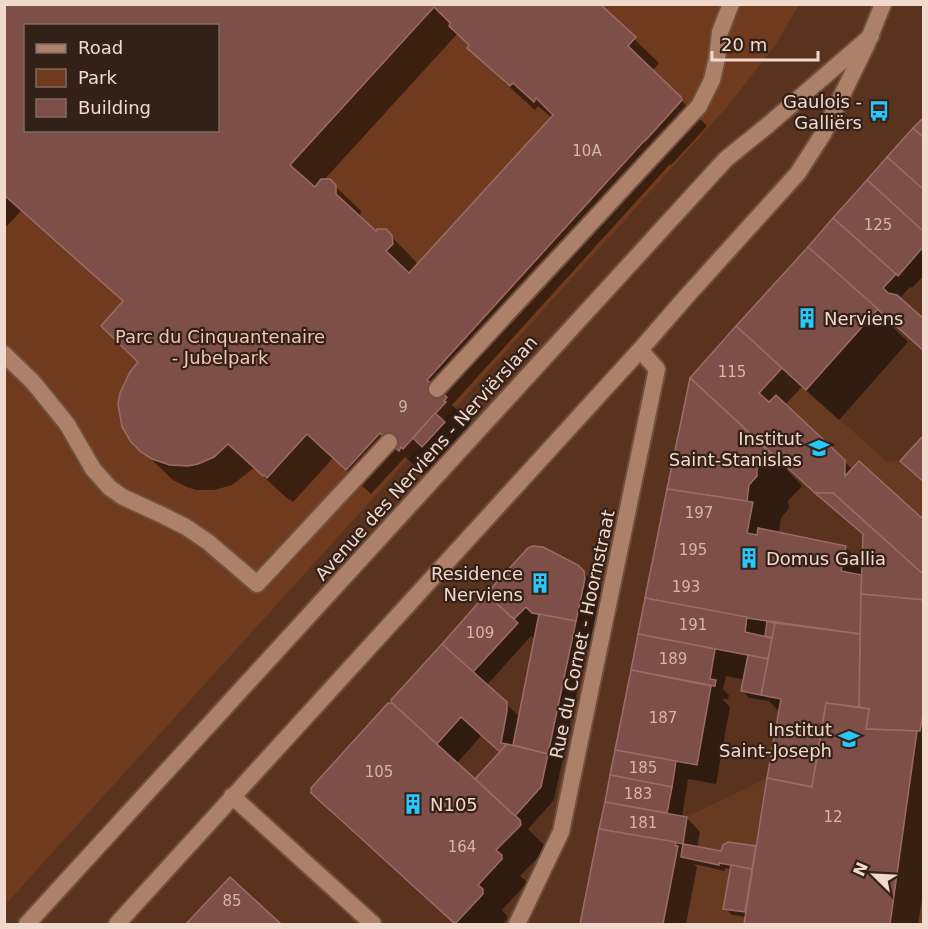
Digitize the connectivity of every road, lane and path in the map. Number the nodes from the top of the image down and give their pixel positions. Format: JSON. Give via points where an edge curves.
{"nodes":[{"id":1,"x":731,"y":4,"type":"edge"},
{"id":2,"x":883,"y":4,"type":"edge"},
{"id":3,"x":871,"y":36,"type":"junction"},
{"id":4,"x":640,"y":350,"type":"junction"},
{"id":5,"x":4,"y":354,"type":"edge"},
{"id":6,"x":437,"y":389,"type":"dead end"},
{"id":7,"x":389,"y":442,"type":"dead end"},
{"id":8,"x":232,"y":796,"type":"junction"},
{"id":9,"x":27,"y":924,"type":"edge"},
{"id":10,"x":117,"y":924,"type":"edge"},
{"id":11,"x":373,"y":924,"type":"edge"},
{"id":12,"x":517,"y":924,"type":"edge"}],
"edges":[{"from":1,"to":6,"type":"street","via":[[720,32],[712,80],[699,106]]},
{"from":2,"to":3,"type":"street","name":"Avenue des Nerviens - Nerviërslaan"},
{"from":3,"to":4,"type":"street","name":"Avenue des Nerviens - Nerviërslaan","via":[[823,134],[798,173]]},
{"from":3,"to":9,"type":"street","name":"Avenue des Nerviens - Nerviërslaan","via":[[726,159]]},
{"from":4,"to":8,"type":"street","name":"Avenue des Nerviens - Nerviërslaan"},
{"from":4,"to":12,"type":"street","name":"Rue du Cornet - Hoornstraat","via":[[657,369],[561,832]]},
{"from":5,"to":7,"type":"street","via":[[68,424],[93,469],[110,488],[186,527],[257,584]]},
{"from":8,"to":10,"type":"street","name":"Avenue des Nerviens - Nerviërslaan"},
{"from":8,"to":11,"type":"street"}]}
